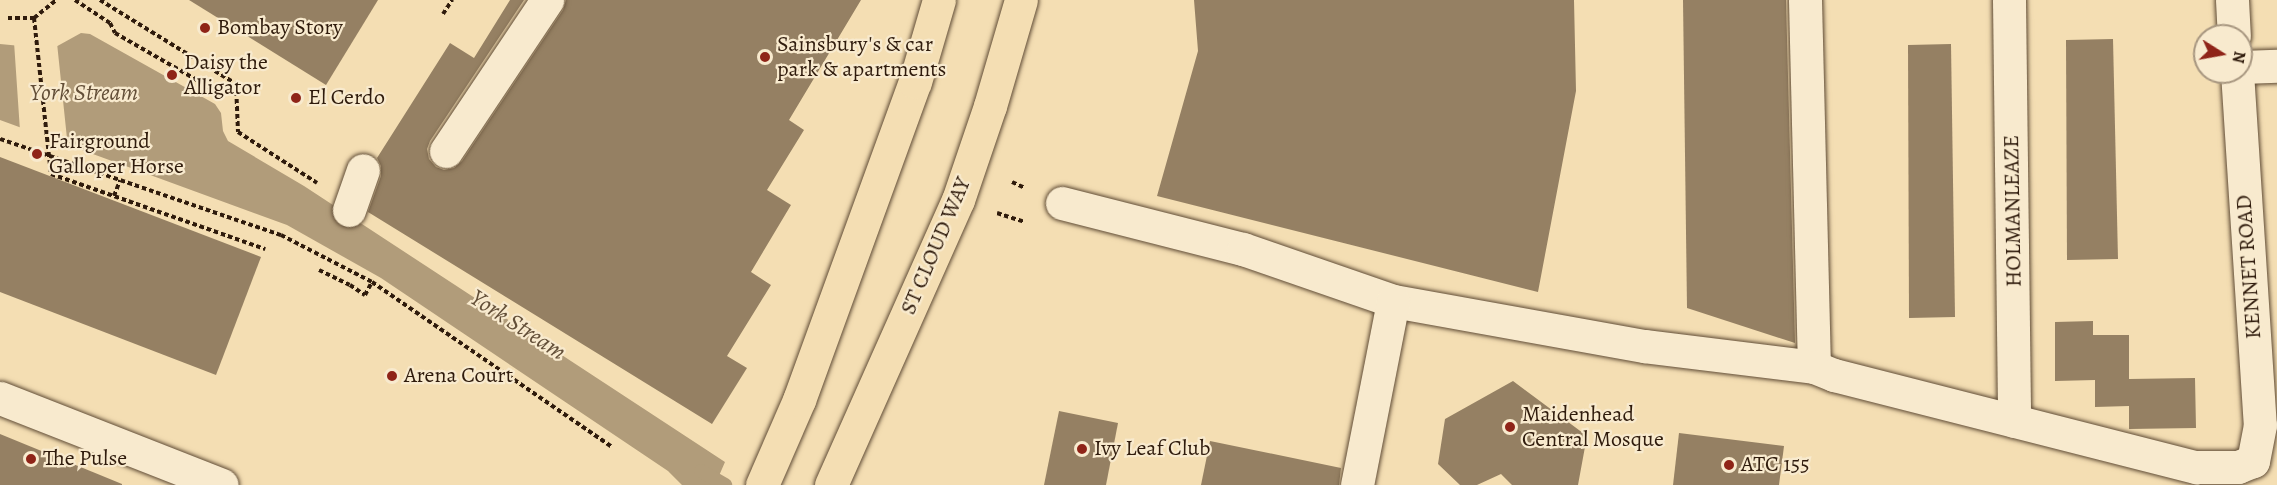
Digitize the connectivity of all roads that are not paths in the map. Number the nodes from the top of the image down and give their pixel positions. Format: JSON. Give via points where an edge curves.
{"nodes":[{"id":1,"x":547,"y":0,"type":"edge"},
{"id":2,"x":939,"y":0,"type":"edge"},
{"id":3,"x":1021,"y":0,"type":"edge"},
{"id":4,"x":1805,"y":0,"type":"edge"},
{"id":5,"x":2009,"y":0,"type":"edge"},
{"id":6,"x":2232,"y":0,"type":"edge"},
{"id":7,"x":2233,"y":24,"type":"edge"},
{"id":8,"x":2277,"y":66,"type":"edge"},
{"id":9,"x":2253,"y":67,"type":"edge"},
{"id":10,"x":2238,"y":84,"type":"edge"},
{"id":11,"x":446,"y":151,"type":"dead end"},
{"id":12,"x":1062,"y":203,"type":"dead end"},
{"id":13,"x":1393,"y":301,"type":"junction"},
{"id":14,"x":1814,"y":367,"type":"junction"},
{"id":15,"x":0,"y":398,"type":"edge"},
{"id":16,"x":2014,"y":421,"type":"junction"},
{"id":17,"x":2265,"y":465,"type":"edge"},
{"id":18,"x":2194,"y":476,"type":"edge"},
{"id":19,"x":762,"y":484,"type":"edge"},
{"id":20,"x":222,"y":485,"type":"edge"},
{"id":21,"x":831,"y":485,"type":"edge"},
{"id":22,"x":1357,"y":485,"type":"edge"}],
"edges":[{"from":1,"to":11,"type":"street"},
{"from":2,"to":19,"type":"main road","via":[[915,82],[799,400]]},
{"from":3,"to":21,"type":"main road","name":"ST CLOUD WAY","via":[[958,200]]},
{"from":4,"to":14,"type":"street"},
{"from":5,"to":16,"type":"street","name":"HOLMANLEAZE"},
{"from":6,"to":7,"type":"street"},
{"from":8,"to":9,"type":"street"},
{"from":10,"to":17,"type":"street","name":"KENNET ROAD"},
{"from":12,"to":13,"type":"street","via":[[1243,249]]},
{"from":13,"to":14,"type":"street","via":[[1644,346]]},
{"from":13,"to":22,"type":"street"},
{"from":14,"to":16,"type":"street"},
{"from":15,"to":20,"type":"street"},
{"from":16,"to":18,"type":"street"},
{"from":17,"to":18,"type":"street"}]}
